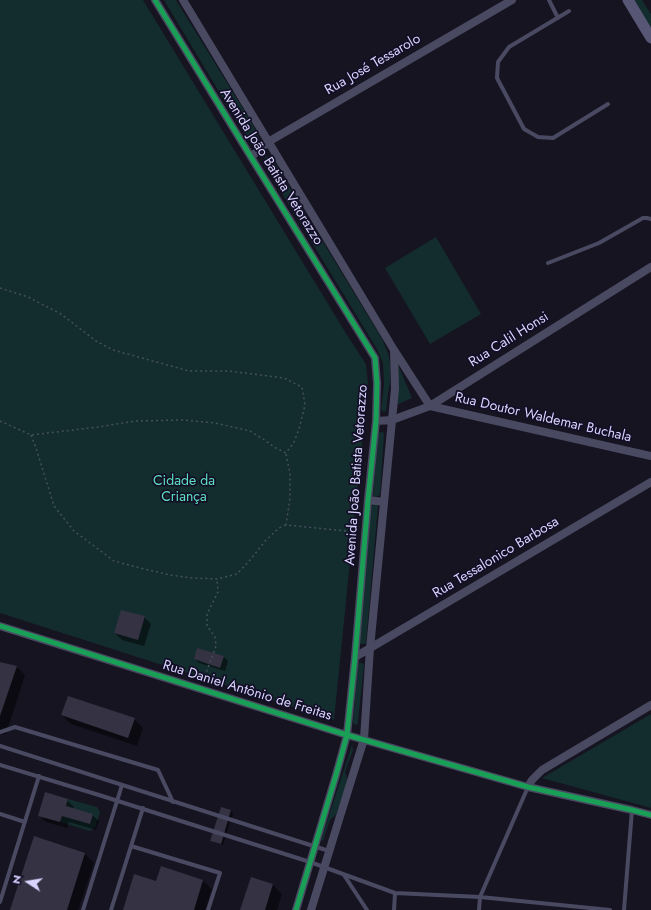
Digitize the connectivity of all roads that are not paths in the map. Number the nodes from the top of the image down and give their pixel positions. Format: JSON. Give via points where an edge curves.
{"nodes":[{"id":1,"x":155,"y":0,"type":"edge"},
{"id":2,"x":183,"y":0,"type":"edge"},
{"id":3,"x":512,"y":0,"type":"edge"},
{"id":4,"x":549,"y":0,"type":"edge"},
{"id":5,"x":628,"y":0,"type":"edge"},
{"id":6,"x":569,"y":11,"type":"dead end"},
{"id":7,"x":558,"y":18,"type":"junction"},
{"id":8,"x":651,"y":38,"type":"edge"},
{"id":9,"x":608,"y":104,"type":"dead end"},
{"id":10,"x":268,"y":142,"type":"junction"},
{"id":11,"x":250,"y":157,"type":"junction"},
{"id":12,"x":651,"y":219,"type":"edge"},
{"id":13,"x":548,"y":263,"type":"dead end"},
{"id":14,"x":651,"y":267,"type":"edge"},
{"id":15,"x":394,"y":350,"type":"junction"},
{"id":16,"x":430,"y":406,"type":"junction"},
{"id":17,"x":392,"y":420,"type":"junction"},
{"id":18,"x":376,"y":421,"type":"junction"},
{"id":19,"x":651,"y":456,"type":"edge"},
{"id":20,"x":651,"y":482,"type":"edge"},
{"id":21,"x":368,"y":500,"type":"junction"},
{"id":22,"x":384,"y":502,"type":"junction"},
{"id":23,"x":0,"y":626,"type":"edge"},
{"id":24,"x":370,"y":648,"type":"junction"},
{"id":25,"x":355,"y":657,"type":"junction"},
{"id":26,"x":651,"y":705,"type":"edge"},
{"id":27,"x":0,"y":732,"type":"edge"},
{"id":28,"x":347,"y":735,"type":"junction"},
{"id":29,"x":364,"y":739,"type":"junction"},
{"id":30,"x":0,"y":746,"type":"edge"},
{"id":31,"x":0,"y":765,"type":"edge"},
{"id":32,"x":39,"y":776,"type":"junction"},
{"id":33,"x":122,"y":785,"type":"junction"},
{"id":34,"x":528,"y":787,"type":"junction"},
{"id":35,"x":117,"y":800,"type":"junction"},
{"id":36,"x":173,"y":802,"type":"junction"},
{"id":37,"x":143,"y":808,"type":"junction"},
{"id":38,"x":632,"y":810,"type":"junction"},
{"id":39,"x":0,"y":814,"type":"edge"},
{"id":40,"x":651,"y":815,"type":"edge"},
{"id":41,"x":25,"y":822,"type":"junction"},
{"id":42,"x":131,"y":846,"type":"junction"},
{"id":43,"x":314,"y":847,"type":"junction"},
{"id":44,"x":330,"y":852,"type":"junction"},
{"id":45,"x":310,"y":862,"type":"junction"},
{"id":46,"x":325,"y":867,"type":"junction"},
{"id":47,"x":344,"y":874,"type":"junction"},
{"id":48,"x":395,"y":893,"type":"junction"},
{"id":49,"x":480,"y":897,"type":"junction"},
{"id":50,"x":0,"y":902,"type":"edge"},
{"id":51,"x":83,"y":910,"type":"edge"},
{"id":52,"x":111,"y":910,"type":"edge"},
{"id":53,"x":208,"y":910,"type":"edge"},
{"id":54,"x":296,"y":910,"type":"edge"},
{"id":55,"x":311,"y":910,"type":"edge"},
{"id":56,"x":367,"y":910,"type":"edge"},
{"id":57,"x":394,"y":910,"type":"edge"},
{"id":58,"x":479,"y":910,"type":"edge"},
{"id":59,"x":610,"y":910,"type":"edge"},
{"id":60,"x":624,"y":910,"type":"edge"}],
"edges":[{"from":1,"to":11,"type":"street","name":"Avenida João Batista Vetorazzo"},
{"from":2,"to":10,"type":"street","name":"Avenida João Batista Vetorazzo"},
{"from":3,"to":10,"type":"street","name":"Rua José Tessarolo"},
{"from":4,"to":7,"type":"lane"},
{"from":5,"to":8,"type":"main road"},
{"from":6,"to":7,"type":"lane"},
{"from":7,"to":9,"type":"lane","via":[[509,47],[498,62],[497,78],[524,129],[538,137],[553,138]]},
{"from":10,"to":11,"type":"street","name":"Rua José Tessarolo"},
{"from":10,"to":15,"type":"street","name":"Avenida João Batista Vetorazzo"},
{"from":11,"to":18,"type":"street","name":"Avenida João Batista Vetorazzo","via":[[374,358],[377,383]]},
{"from":12,"to":13,"type":"lane","via":[[643,218],[599,243]]},
{"from":14,"to":16,"type":"street","name":"Rua Calil Honsi"},
{"from":15,"to":16,"type":"street"},
{"from":15,"to":17,"type":"street","name":"Avenida João Batista Vetorazzo","via":[[395,390]]},
{"from":16,"to":17,"type":"street","name":"Rua Calil Honsi"},
{"from":16,"to":19,"type":"street","name":"Rua Doutor Waldemar Buchala"},
{"from":17,"to":18,"type":"street","name":"Rua Calil Honsi"},
{"from":17,"to":22,"type":"street","name":"Avenida João Batista Vetorazzo"},
{"from":18,"to":21,"type":"street","name":"Avenida João Batista Vetorazzo"},
{"from":20,"to":24,"type":"street","name":"Rua Tessalonico Barbosa"},
{"from":21,"to":22,"type":"street"},
{"from":21,"to":25,"type":"street","name":"Avenida João Batista Vetorazzo"},
{"from":22,"to":24,"type":"street","name":"Avenida João Batista Vetorazzo"},
{"from":23,"to":28,"type":"street","name":"Rua Daniel Antônio de Freitas"},
{"from":24,"to":25,"type":"street","name":"Rua Tessalonico Barbosa"},
{"from":24,"to":29,"type":"street","name":"Avenida João Batista Vetorazzo"},
{"from":25,"to":28,"type":"street","name":"Avenida João Batista Vetorazzo"},
{"from":26,"to":34,"type":"street","via":[[542,770]]},
{"from":27,"to":36,"type":"lane","via":[[14,727],[158,770]]},
{"from":28,"to":29,"type":"street","name":"Rua Daniel Antônio de Freitas"},
{"from":28,"to":43,"type":"street","name":"Avenida João Batista Vetorazzo"},
{"from":29,"to":34,"type":"street","name":"Rua Daniel Antônio de Freitas"},
{"from":29,"to":44,"type":"street","name":"Avenida João Batista Vetorazzo"},
{"from":30,"to":33,"type":"lane"},
{"from":31,"to":32,"type":"lane"},
{"from":32,"to":35,"type":"lane"},
{"from":32,"to":41,"type":"lane"},
{"from":33,"to":35,"type":"lane"},
{"from":33,"to":36,"type":"lane"},
{"from":34,"to":38,"type":"street","name":"Rua Daniel Antônio de Freitas"},
{"from":34,"to":49,"type":"lane"},
{"from":35,"to":37,"type":"lane"},
{"from":35,"to":51,"type":"lane"},
{"from":36,"to":43,"type":"lane"},
{"from":37,"to":42,"type":"lane"},
{"from":37,"to":45,"type":"lane"},
{"from":38,"to":40,"type":"street","name":"Rua Daniel Antônio de Freitas"},
{"from":38,"to":60,"type":"lane"},
{"from":39,"to":41,"type":"lane"},
{"from":41,"to":50,"type":"lane"},
{"from":42,"to":52,"type":"lane"},
{"from":42,"to":53,"type":"lane","via":[[220,873]]},
{"from":43,"to":44,"type":"lane"},
{"from":43,"to":45,"type":"street","name":"Avenida João Batista Vetorazzo"},
{"from":44,"to":46,"type":"street","name":"Avenida João Batista Vetorazzo"},
{"from":45,"to":46,"type":"lane"},
{"from":45,"to":54,"type":"street","name":"Avenida João Batista Vetorazzo"},
{"from":46,"to":47,"type":"lane"},
{"from":46,"to":55,"type":"street","name":"Avenida João Batista Vetorazzo"},
{"from":47,"to":48,"type":"lane"},
{"from":47,"to":56,"type":"lane"},
{"from":48,"to":49,"type":"lane"},
{"from":48,"to":57,"type":"lane"},
{"from":49,"to":58,"type":"lane"},
{"from":49,"to":59,"type":"lane"}]}
